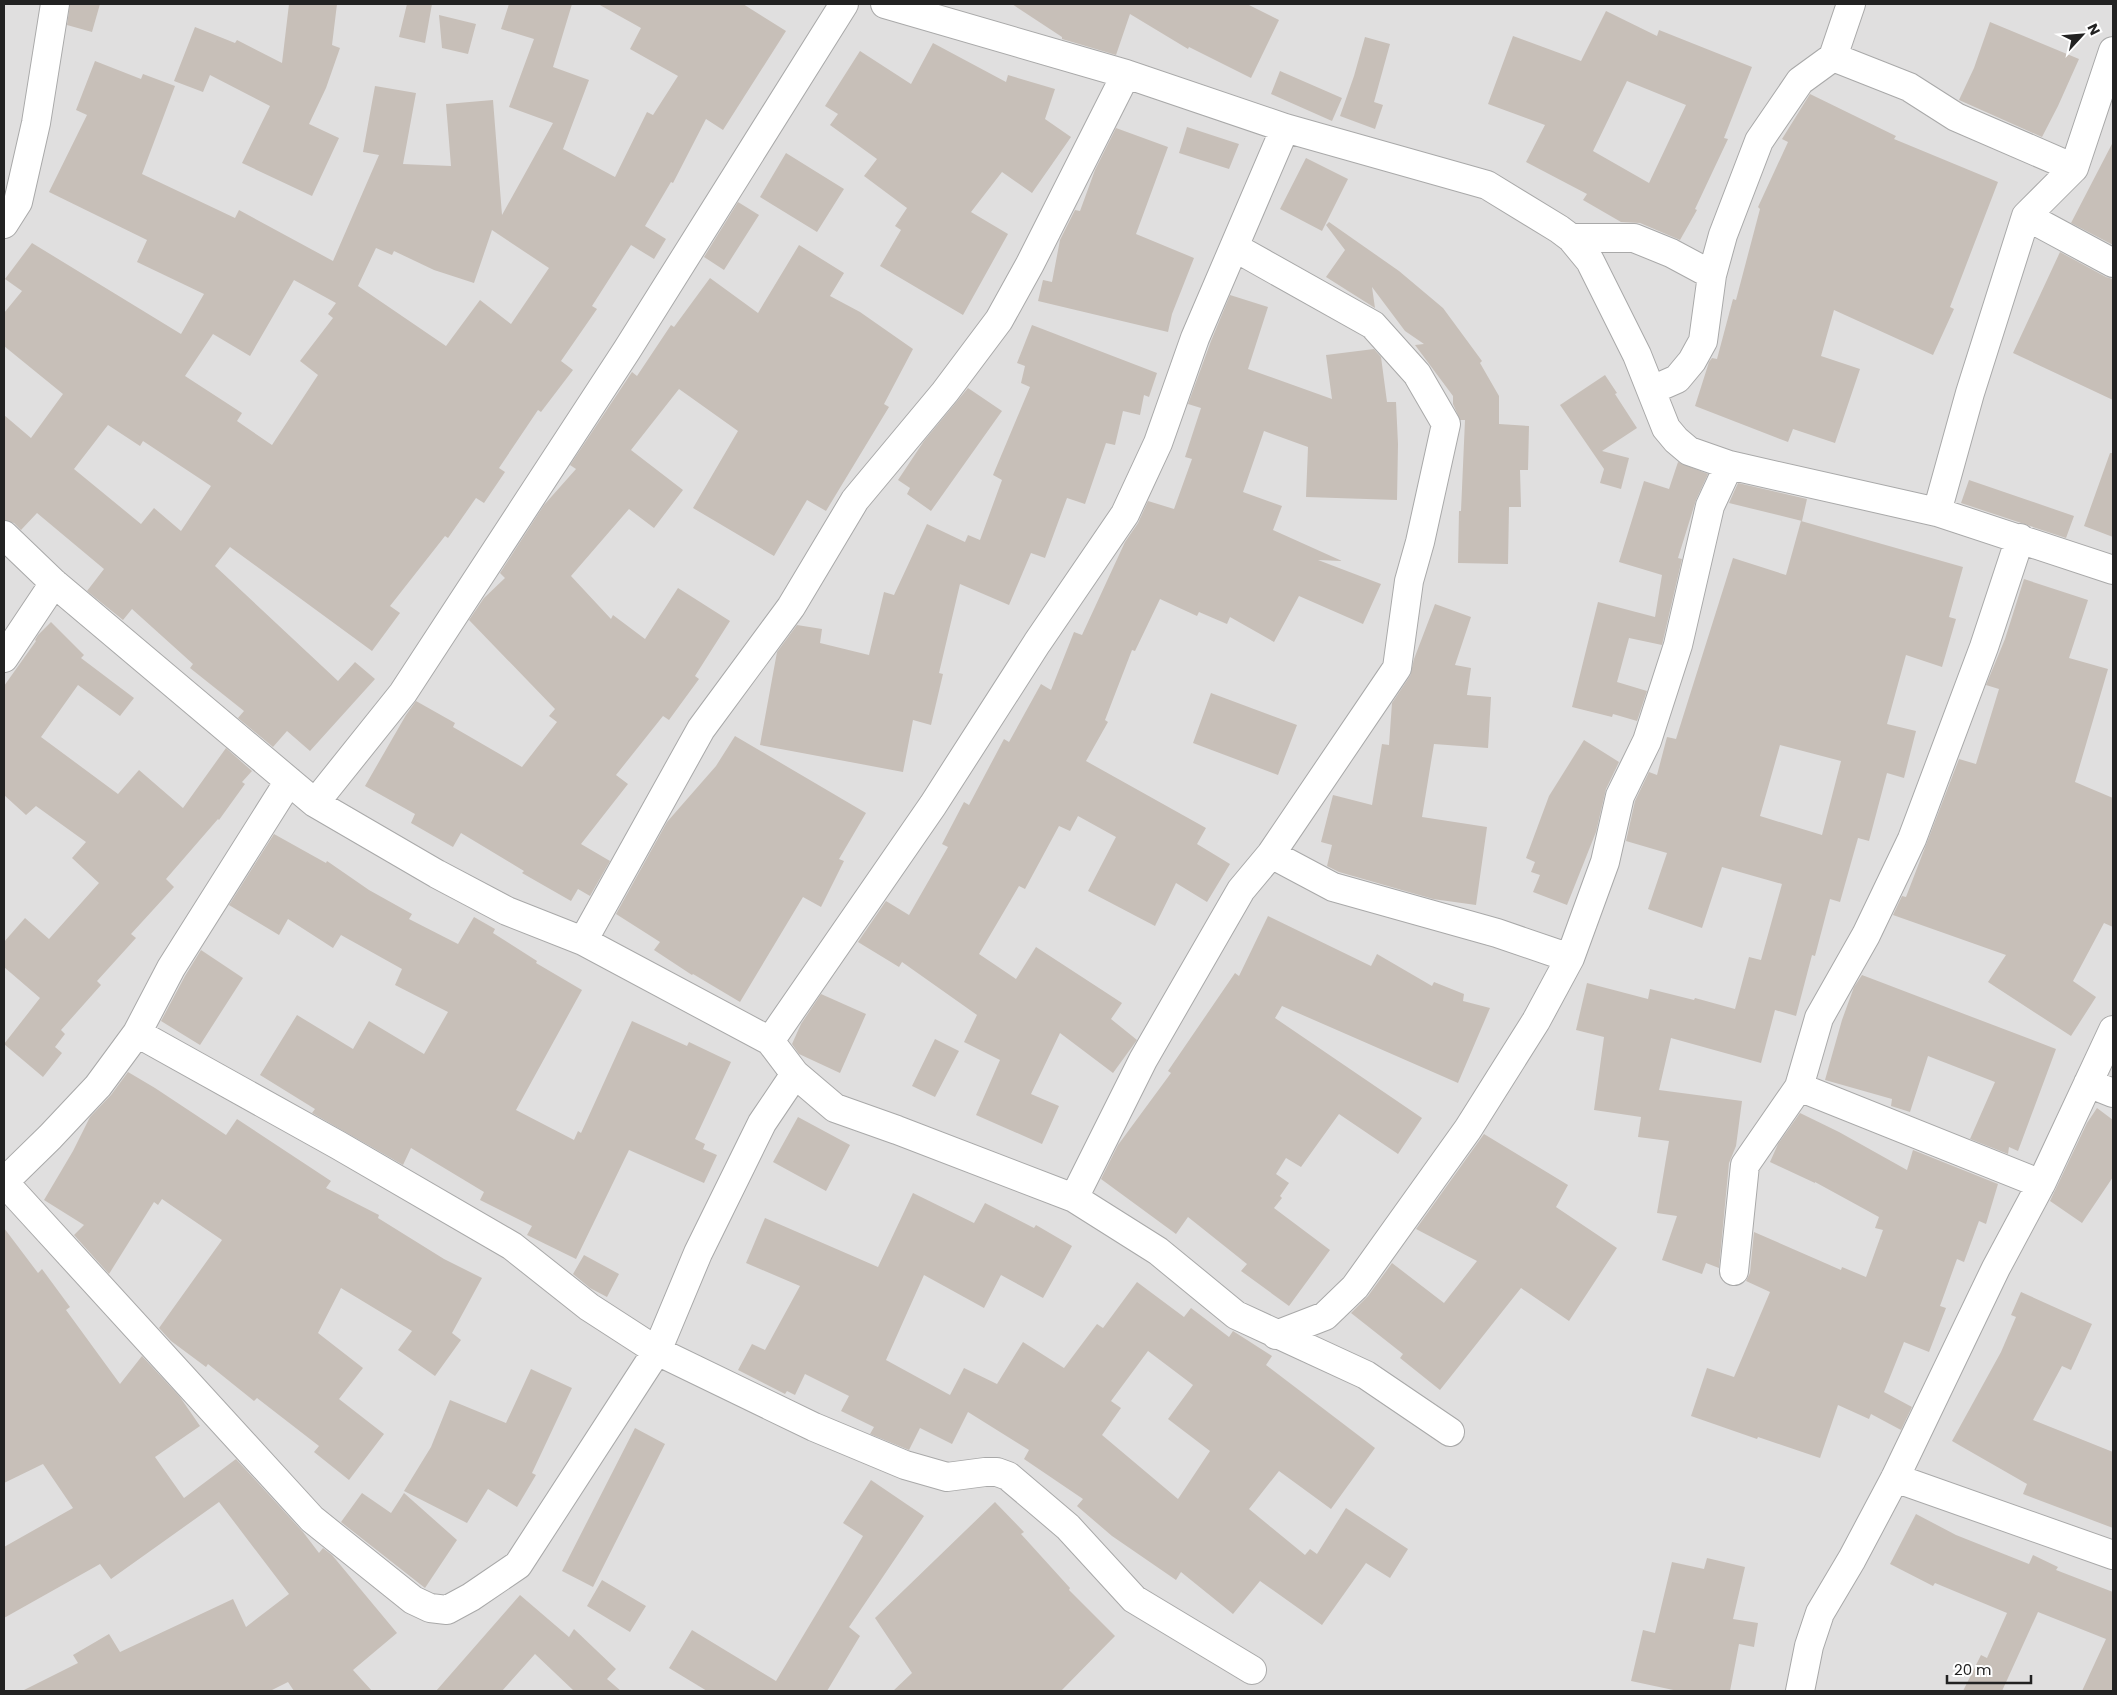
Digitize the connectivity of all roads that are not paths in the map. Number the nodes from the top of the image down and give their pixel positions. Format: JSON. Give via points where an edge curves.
{"nodes":[{"id":1,"x":55,"y":4,"type":"edge"},
{"id":2,"x":844,"y":4,"type":"edge"},
{"id":3,"x":885,"y":4,"type":"edge"},
{"id":4,"x":1851,"y":4,"type":"edge"},
{"id":5,"x":2113,"y":51,"type":"edge"},
{"id":6,"x":1833,"y":57,"type":"junction"},
{"id":7,"x":1126,"y":74,"type":"junction"},
{"id":8,"x":1284,"y":128,"type":"junction"},
{"id":9,"x":2074,"y":168,"type":"junction"},
{"id":10,"x":2026,"y":216,"type":"junction"},
{"id":11,"x":4,"y":224,"type":"edge"},
{"id":12,"x":1571,"y":238,"type":"junction"},
{"id":13,"x":1234,"y":247,"type":"junction"},
{"id":14,"x":2113,"y":263,"type":"edge"},
{"id":15,"x":1712,"y":275,"type":"junction"},
{"id":16,"x":1652,"y":390,"type":"junction"},
{"id":17,"x":1729,"y":465,"type":"junction"},
{"id":18,"x":1937,"y":512,"type":"junction"},
{"id":19,"x":4,"y":535,"type":"edge"},
{"id":20,"x":2020,"y":538,"type":"junction"},
{"id":21,"x":2113,"y":570,"type":"edge"},
{"id":22,"x":54,"y":583,"type":"junction"},
{"id":23,"x":4,"y":658,"type":"edge"},
{"id":24,"x":289,"y":781,"type":"junction"},
{"id":25,"x":315,"y":803,"type":"junction"},
{"id":26,"x":1272,"y":854,"type":"junction"},
{"id":27,"x":583,"y":941,"type":"junction"},
{"id":28,"x":1570,"y":958,"type":"junction"},
{"id":29,"x":2113,"y":1030,"type":"edge"},
{"id":30,"x":137,"y":1033,"type":"junction"},
{"id":31,"x":770,"y":1040,"type":"junction"},
{"id":32,"x":795,"y":1074,"type":"junction"},
{"id":33,"x":2088,"y":1083,"type":"junction"},
{"id":34,"x":1800,"y":1087,"type":"junction"},
{"id":35,"x":2113,"y":1093,"type":"edge"},
{"id":36,"x":4,"y":1182,"type":"edge"},
{"id":37,"x":2041,"y":1184,"type":"junction"},
{"id":38,"x":1074,"y":1198,"type":"junction"},
{"id":39,"x":1734,"y":1271,"type":"dead end"},
{"id":40,"x":1276,"y":1335,"type":"junction"},
{"id":41,"x":657,"y":1351,"type":"junction"},
{"id":42,"x":1450,"y":1432,"type":"dead end"},
{"id":43,"x":1895,"y":1478,"type":"junction"},
{"id":44,"x":2113,"y":1555,"type":"edge"},
{"id":45,"x":1252,"y":1670,"type":"dead end"},
{"id":46,"x":1800,"y":1691,"type":"edge"}],
"edges":[{"from":1,"to":11,"type":"street","via":[[34,131],[18,202]]},
{"from":2,"to":25,"type":"street","via":[[627,350],[414,677]]},
{"from":3,"to":7,"type":"street"},
{"from":4,"to":6,"type":"street"},
{"from":5,"to":9,"type":"street"},
{"from":6,"to":9,"type":"street","via":[[1909,87],[1956,117]]},
{"from":6,"to":15,"type":"street","via":[[1800,81],[1759,141],[1723,235]]},
{"from":7,"to":8,"type":"street"},
{"from":7,"to":27,"type":"street","via":[[999,320],[945,392],[855,500],[791,607],[701,729]]},
{"from":8,"to":12,"type":"street","via":[[1487,186]]},
{"from":8,"to":13,"type":"street"},
{"from":9,"to":10,"type":"street"},
{"from":10,"to":14,"type":"street"},
{"from":10,"to":18,"type":"street"},
{"from":12,"to":15,"type":"street","via":[[1634,238]]},
{"from":12,"to":16,"type":"street","via":[[1590,261]]},
{"from":13,"to":26,"type":"street","via":[[1373,325],[1417,374],[1446,424],[1409,581],[1397,668]]},
{"from":13,"to":31,"type":"street","via":[[1195,338],[1158,443],[1125,514],[933,805]]},
{"from":15,"to":16,"type":"street","via":[[1703,341],[1677,379]]},
{"from":16,"to":17,"type":"street","via":[[1666,428],[1676,440],[1689,451]]},
{"from":17,"to":18,"type":"street"},
{"from":17,"to":28,"type":"street","via":[[1710,506],[1678,645],[1647,741],[1620,796],[1606,862]]},
{"from":18,"to":20,"type":"street"},
{"from":19,"to":22,"type":"street"},
{"from":20,"to":21,"type":"street"},
{"from":20,"to":34,"type":"street","via":[[1984,647],[1912,839],[1866,935],[1819,1018]]},
{"from":22,"to":23,"type":"street"},
{"from":22,"to":24,"type":"street"},
{"from":24,"to":25,"type":"street"},
{"from":24,"to":30,"type":"street","via":[[171,968]]},
{"from":25,"to":27,"type":"street","via":[[498,906]]},
{"from":26,"to":28,"type":"street","via":[[1333,887],[1497,933]]},
{"from":26,"to":38,"type":"street","via":[[1241,890],[1143,1060]]},
{"from":27,"to":31,"type":"street"},
{"from":28,"to":40,"type":"street","via":[[1536,1021],[1468,1129],[1355,1287],[1325,1316]]},
{"from":29,"to":33,"type":"street"},
{"from":30,"to":36,"type":"street","via":[[98,1086]]},
{"from":30,"to":41,"type":"street","via":[[512,1246],[589,1306]]},
{"from":31,"to":32,"type":"street"},
{"from":32,"to":38,"type":"street","via":[[835,1108]]},
{"from":32,"to":41,"type":"street","via":[[762,1123],[698,1253]]},
{"from":33,"to":35,"type":"street"},
{"from":33,"to":37,"type":"street"},
{"from":34,"to":37,"type":"street"},
{"from":34,"to":39,"type":"street","via":[[1745,1165]]},
{"from":36,"to":41,"type":"street","via":[[312,1519],[413,1600],[430,1608],[447,1610],[518,1565]]},
{"from":37,"to":43,"type":"street","via":[[1996,1268]]},
{"from":38,"to":40,"type":"street","via":[[1158,1251],[1236,1315]]},
{"from":40,"to":42,"type":"street","via":[[1366,1375]]},
{"from":41,"to":45,"type":"street","via":[[814,1427],[905,1465],[947,1477],[985,1472],[1008,1476],[1068,1527],[1134,1599]]},
{"from":43,"to":44,"type":"street"},
{"from":43,"to":46,"type":"street","via":[[1820,1613]]}]}
